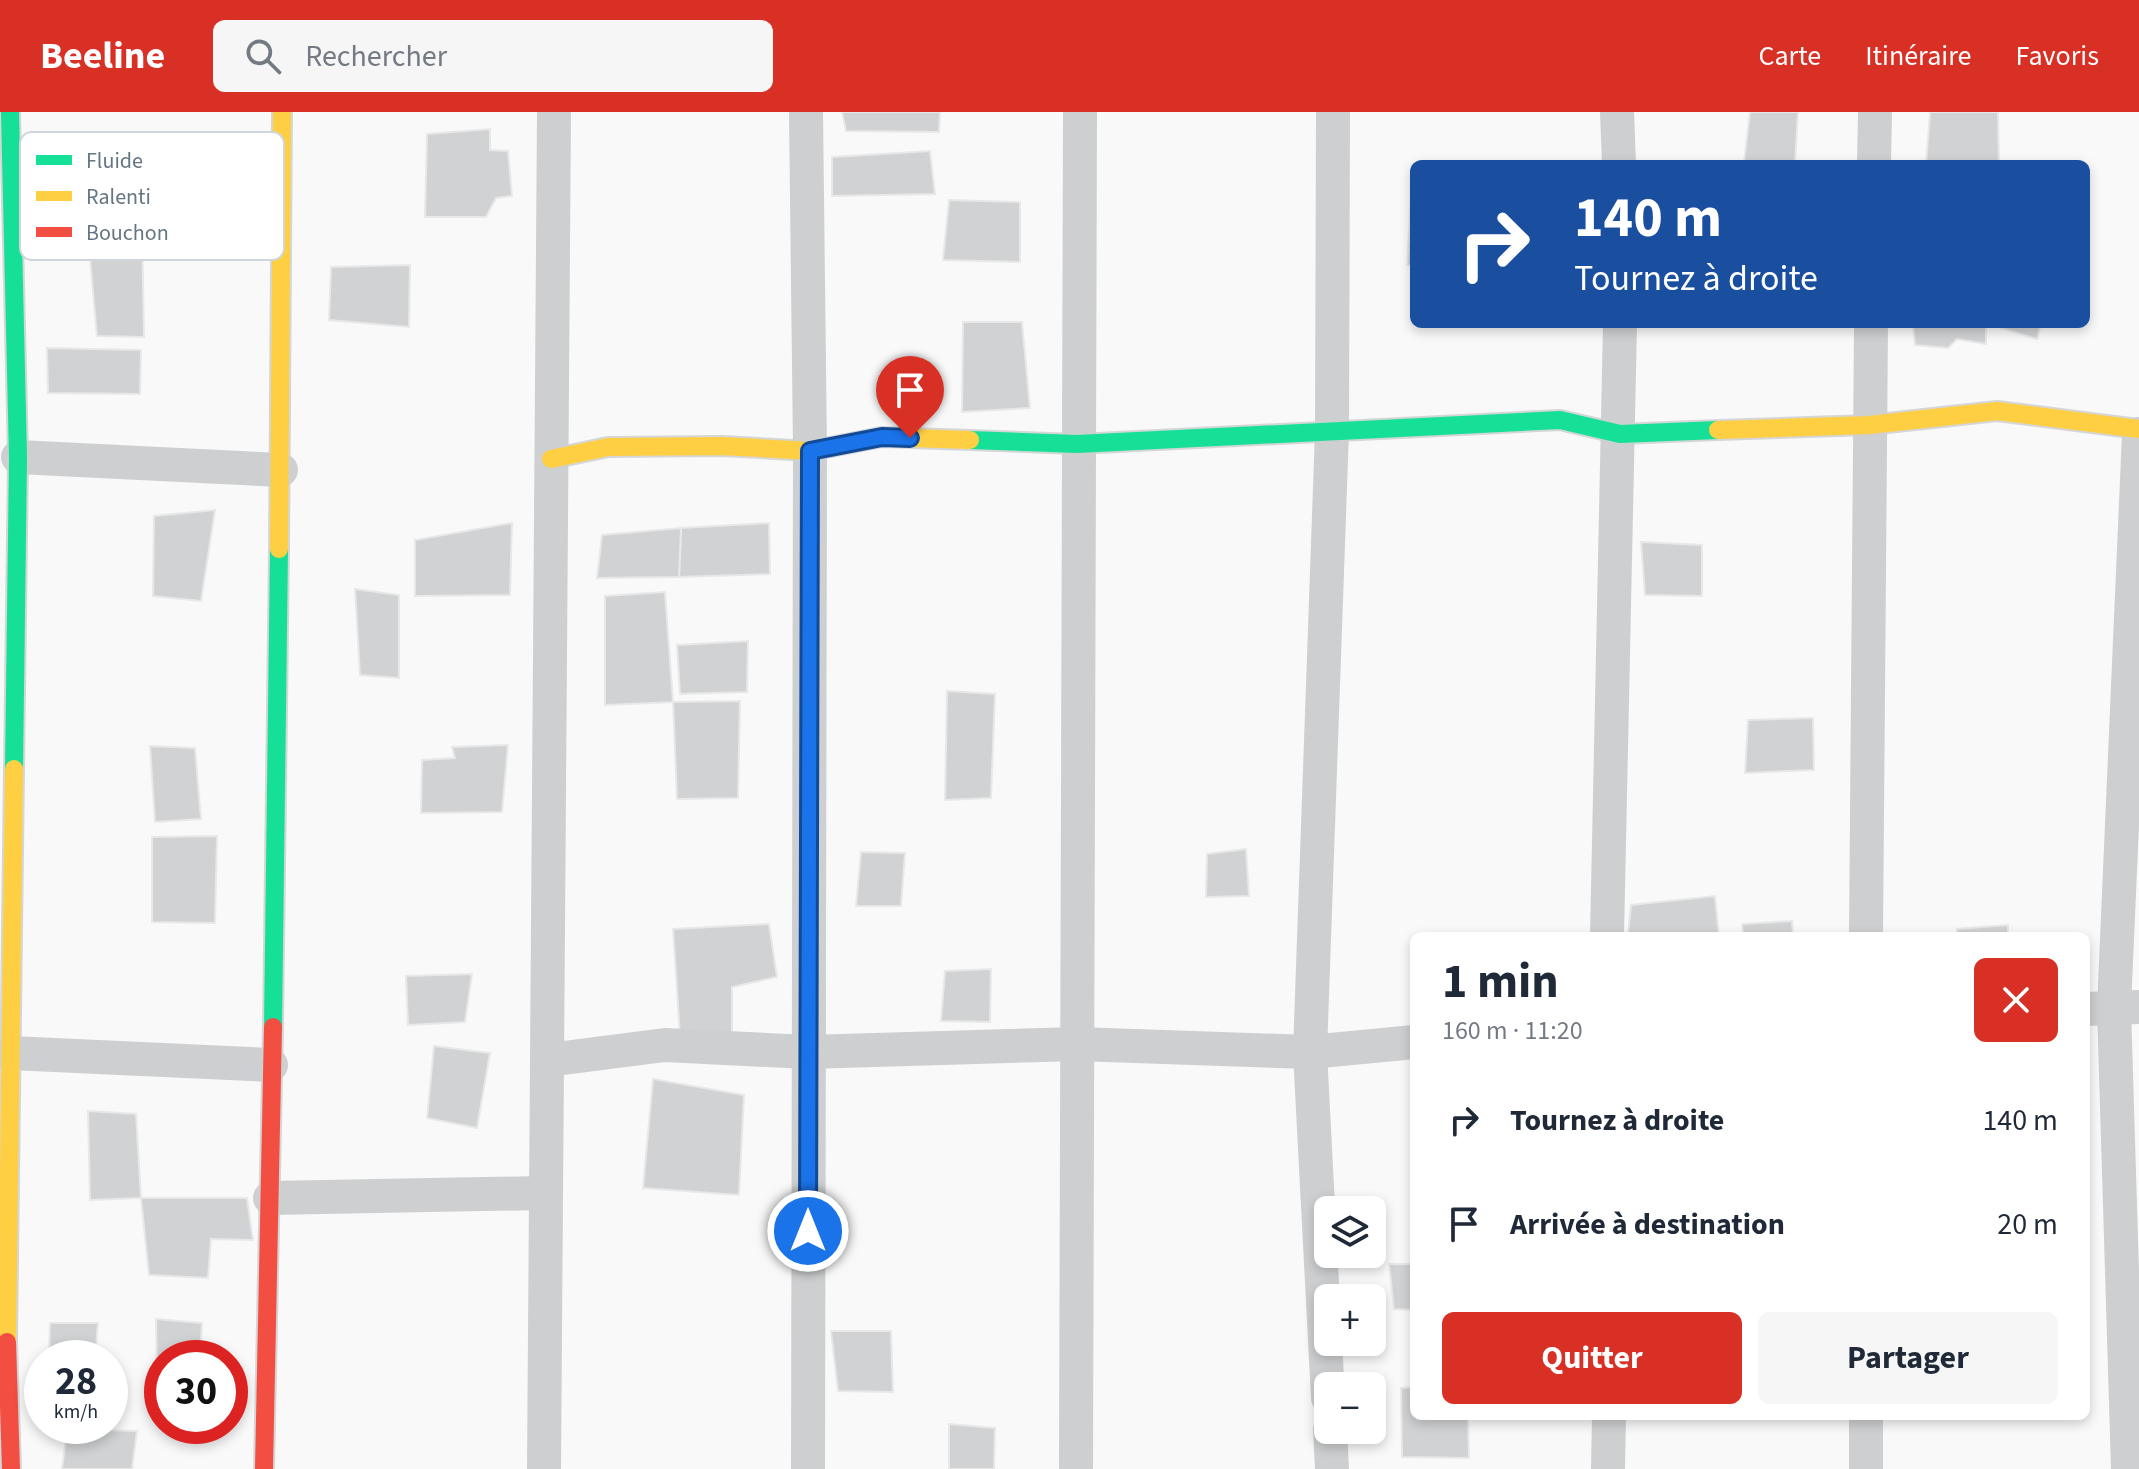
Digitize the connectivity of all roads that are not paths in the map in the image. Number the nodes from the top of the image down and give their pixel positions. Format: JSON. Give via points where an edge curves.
{"nodes":[{"id":1,"x":10,"y":112,"type":"edge"},
{"id":2,"x":282,"y":112,"type":"edge"},
{"id":3,"x":554,"y":112,"type":"edge"},
{"id":4,"x":806,"y":112,"type":"edge"},
{"id":5,"x":1080,"y":112,"type":"edge"},
{"id":6,"x":1333,"y":112,"type":"edge"},
{"id":7,"x":1617,"y":112,"type":"edge"},
{"id":8,"x":1875,"y":112,"type":"edge"},
{"id":9,"x":282,"y":132,"type":"edge"},
{"id":10,"x":1619,"y":160,"type":"edge"},
{"id":11,"x":1874,"y":160,"type":"edge"},
{"id":12,"x":282,"y":260,"type":"edge"},
{"id":13,"x":1620,"y":328,"type":"edge"},
{"id":14,"x":1871,"y":328,"type":"edge"},
{"id":15,"x":1869,"y":425,"type":"junction"},
{"id":16,"x":1332,"y":431,"type":"junction"},
{"id":17,"x":2139,"y":432,"type":"edge"},
{"id":18,"x":1620,"y":434,"type":"junction"},
{"id":19,"x":1077,"y":444,"type":"junction"},
{"id":20,"x":810,"y":451,"type":"junction"},
{"id":21,"x":18,"y":457,"type":"junction"},
{"id":22,"x":551,"y":459,"type":"junction"},
{"id":23,"x":281,"y":470,"type":"junction"},
{"id":24,"x":1607,"y":932,"type":"edge"},
{"id":25,"x":1866,"y":932,"type":"edge"},
{"id":26,"x":2113,"y":1008,"type":"edge"},
{"id":27,"x":1410,"y":1042,"type":"edge"},
{"id":28,"x":1077,"y":1044,"type":"junction"},
{"id":29,"x":807,"y":1052,"type":"junction"},
{"id":30,"x":1310,"y":1052,"type":"junction"},
{"id":31,"x":11,"y":1053,"type":"junction"},
{"id":32,"x":548,"y":1060,"type":"junction"},
{"id":33,"x":271,"y":1065,"type":"junction"},
{"id":34,"x":544,"y":1193,"type":"junction"},
{"id":35,"x":270,"y":1198,"type":"junction"},
{"id":36,"x":1327,"y":1372,"type":"edge"},
{"id":37,"x":1609,"y":1420,"type":"edge"},
{"id":38,"x":1866,"y":1420,"type":"edge"},
{"id":39,"x":1331,"y":1444,"type":"edge"},
{"id":40,"x":11,"y":1469,"type":"edge"},
{"id":41,"x":264,"y":1469,"type":"edge"},
{"id":42,"x":544,"y":1469,"type":"edge"},
{"id":43,"x":808,"y":1469,"type":"edge"},
{"id":44,"x":1076,"y":1469,"type":"edge"},
{"id":45,"x":1332,"y":1469,"type":"edge"},
{"id":46,"x":1608,"y":1469,"type":"edge"},
{"id":47,"x":1866,"y":1469,"type":"edge"},
{"id":48,"x":2128,"y":1469,"type":"edge"}],
"edges":[{"from":1,"to":21,"type":"street"},
{"from":2,"to":9,"type":"street"},
{"from":3,"to":22,"type":"street"},
{"from":4,"to":20,"type":"street"},
{"from":5,"to":19,"type":"street"},
{"from":6,"to":16,"type":"street"},
{"from":7,"to":10,"type":"street"},
{"from":8,"to":11,"type":"street"},
{"from":12,"to":23,"type":"street"},
{"from":13,"to":18,"type":"street"},
{"from":14,"to":15,"type":"street"},
{"from":15,"to":17,"type":"street","via":[[1997,411]]},
{"from":15,"to":18,"type":"street"},
{"from":15,"to":25,"type":"street"},
{"from":16,"to":18,"type":"street","via":[[1560,420]]},
{"from":16,"to":19,"type":"street"},
{"from":16,"to":30,"type":"street"},
{"from":17,"to":26,"type":"street"},
{"from":18,"to":24,"type":"street"},
{"from":19,"to":20,"type":"street","via":[[882,437]]},
{"from":19,"to":28,"type":"street"},
{"from":20,"to":22,"type":"street","via":[[608,447]]},
{"from":20,"to":29,"type":"street"},
{"from":21,"to":23,"type":"street"},
{"from":21,"to":31,"type":"street"},
{"from":22,"to":32,"type":"street"},
{"from":23,"to":33,"type":"street"},
{"from":26,"to":48,"type":"street"},
{"from":27,"to":30,"type":"street"},
{"from":28,"to":29,"type":"street"},
{"from":28,"to":30,"type":"street"},
{"from":28,"to":44,"type":"street"},
{"from":29,"to":32,"type":"street","via":[[665,1045]]},
{"from":29,"to":43,"type":"street"},
{"from":30,"to":36,"type":"street"},
{"from":31,"to":33,"type":"street"},
{"from":31,"to":40,"type":"street"},
{"from":32,"to":34,"type":"street"},
{"from":33,"to":35,"type":"street"},
{"from":34,"to":35,"type":"street"},
{"from":34,"to":42,"type":"street"},
{"from":35,"to":41,"type":"street"},
{"from":37,"to":46,"type":"street"},
{"from":38,"to":47,"type":"street"},
{"from":39,"to":45,"type":"street"}]}
